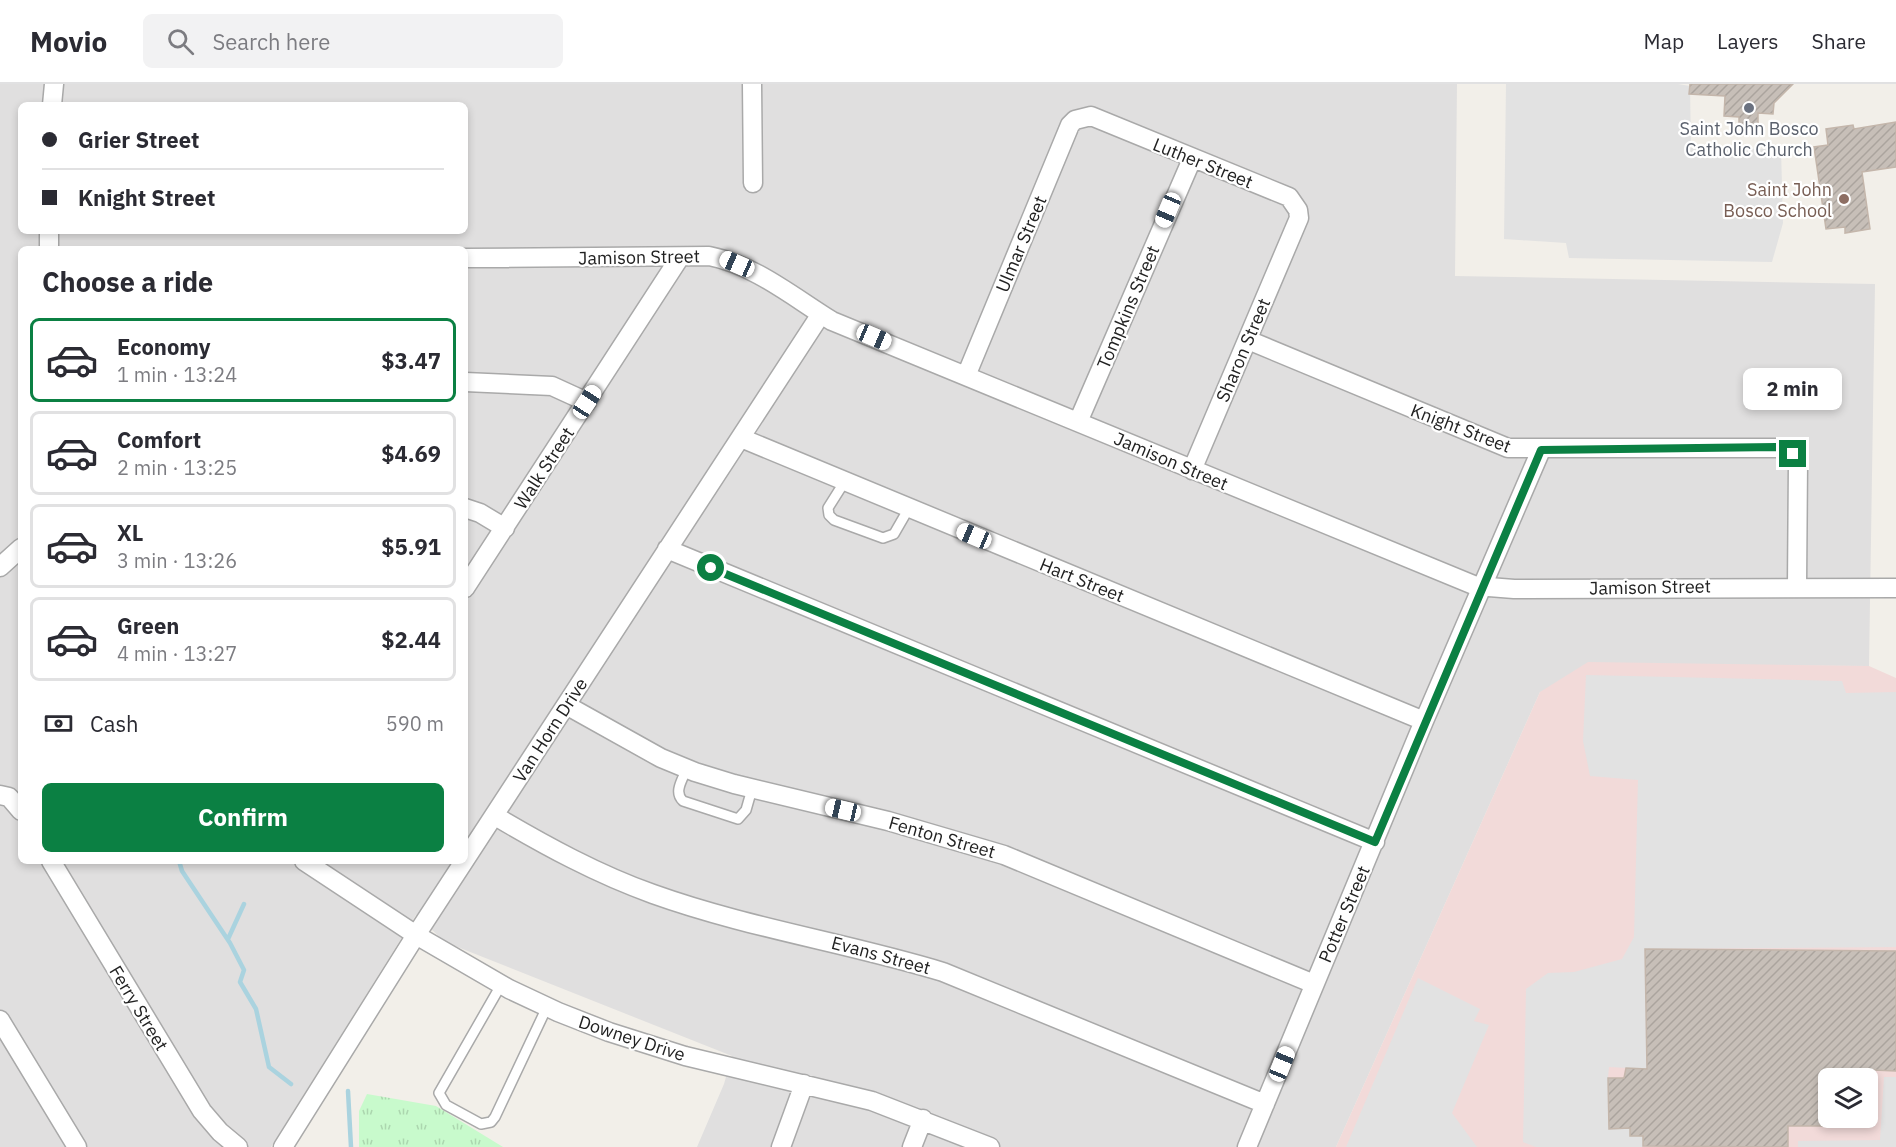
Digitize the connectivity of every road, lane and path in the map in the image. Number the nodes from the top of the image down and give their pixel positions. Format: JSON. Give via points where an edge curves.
{"nodes":[{"id":1,"x":54,"y":84,"type":"edge"},
{"id":2,"x":753,"y":84,"type":"edge"},
{"id":3,"x":52,"y":102,"type":"edge"},
{"id":4,"x":1082,"y":117,"type":"joint"},
{"id":5,"x":1192,"y":159,"type":"junction"},
{"id":6,"x":753,"y":183,"type":"dead end"},
{"id":7,"x":1293,"y":230,"type":"joint"},
{"id":8,"x":680,"y":257,"type":"junction"},
{"id":9,"x":468,"y":258,"type":"edge"},
{"id":10,"x":821,"y":314,"type":"junction"},
{"id":11,"x":1248,"y":340,"type":"junction"},
{"id":12,"x":966,"y":376,"type":"junction"},
{"id":13,"x":468,"y":382,"type":"edge"},
{"id":14,"x":587,"y":402,"type":"junction"},
{"id":15,"x":1078,"y":422,"type":"junction"},
{"id":16,"x":741,"y":438,"type":"junction"},
{"id":17,"x":1541,"y":450,"type":"junction"},
{"id":18,"x":1192,"y":470,"type":"junction"},
{"id":19,"x":845,"y":482,"type":"junction"},
{"id":20,"x":909,"y":508,"type":"junction"},
{"id":21,"x":468,"y":509,"type":"edge"},
{"id":22,"x":505,"y":528,"type":"junction"},
{"id":23,"x":667,"y":549,"type":"junction"},
{"id":24,"x":18,"y":551,"type":"edge"},
{"id":25,"x":0,"y":567,"type":"edge"},
{"id":26,"x":468,"y":584,"type":"edge"},
{"id":27,"x":1797,"y":586,"type":"junction"},
{"id":28,"x":1481,"y":587,"type":"junction"},
{"id":29,"x":1896,"y":588,"type":"edge"},
{"id":30,"x":566,"y":705,"type":"junction"},
{"id":31,"x":1424,"y":721,"type":"junction"},
{"id":32,"x":687,"y":768,"type":"junction"},
{"id":33,"x":752,"y":789,"type":"junction"},
{"id":34,"x":495,"y":816,"type":"junction"},
{"id":35,"x":1375,"y":842,"type":"junction"},
{"id":36,"x":468,"y":857,"type":"edge"},
{"id":37,"x":53,"y":864,"type":"edge"},
{"id":38,"x":309,"y":864,"type":"edge"},
{"id":39,"x":463,"y":864,"type":"edge"},
{"id":40,"x":416,"y":935,"type":"junction"},
{"id":41,"x":1314,"y":984,"type":"junction"},
{"id":42,"x":501,"y":985,"type":"junction"},
{"id":43,"x":547,"y":1007,"type":"junction"},
{"id":44,"x":0,"y":1020,"type":"edge"},
{"id":45,"x":804,"y":1084,"type":"junction"},
{"id":46,"x":1265,"y":1104,"type":"junction"},
{"id":47,"x":923,"y":1119,"type":"junction"},
{"id":48,"x":77,"y":1147,"type":"edge"},
{"id":49,"x":237,"y":1147,"type":"edge"},
{"id":50,"x":283,"y":1147,"type":"edge"},
{"id":51,"x":781,"y":1147,"type":"edge"},
{"id":52,"x":912,"y":1147,"type":"edge"},
{"id":53,"x":990,"y":1147,"type":"edge"},
{"id":54,"x":1247,"y":1147,"type":"edge"}],
"edges":[{"from":1,"to":3,"type":"street"},
{"from":2,"to":6,"type":"street"},
{"from":4,"to":5,"type":"street","name":"Luther Street","via":[[1091,116]]},
{"from":4,"to":12,"type":"street","name":"Ulmar Street","via":[[1070,125]]},
{"from":5,"to":7,"type":"street","name":"Luther Street","via":[[1288,197],[1298,210]]},
{"from":5,"to":15,"type":"street","name":"Tompkins Street"},
{"from":7,"to":11,"type":"street","name":"Sharon Street"},
{"from":8,"to":9,"type":"street","name":"Jamison Street"},
{"from":8,"to":10,"type":"street","name":"Jamison Street","via":[[726,259]]},
{"from":8,"to":14,"type":"street","name":"Walk Street"},
{"from":10,"to":12,"type":"street","name":"Jamison Street"},
{"from":10,"to":16,"type":"street","name":"Van Horn Drive"},
{"from":11,"to":17,"type":"street","name":"Knight Street","via":[[1493,443],[1517,450]]},
{"from":11,"to":18,"type":"street","name":"Sharon Street"},
{"from":12,"to":15,"type":"street","name":"Jamison Street"},
{"from":13,"to":14,"type":"street","via":[[552,386]]},
{"from":14,"to":22,"type":"street","name":"Walk Street"},
{"from":15,"to":18,"type":"street","name":"Jamison Street"},
{"from":16,"to":19,"type":"street","name":"Hart Street"},
{"from":16,"to":23,"type":"street","name":"Van Horn Drive"},
{"from":17,"to":27,"type":"street","name":"Knight Street","via":[[1776,447],[1793,454],[1798,462]]},
{"from":17,"to":28,"type":"street","name":"Potter Street"},
{"from":18,"to":28,"type":"street","name":"Jamison Street"},
{"from":19,"to":20,"type":"street","name":"Hart Street"},
{"from":19,"to":20,"type":"lane","via":[[828,508],[834,520],[883,538],[894,534]]},
{"from":20,"to":31,"type":"street","name":"Hart Street"},
{"from":21,"to":22,"type":"street"},
{"from":22,"to":26,"type":"street","name":"Walk Street"},
{"from":23,"to":30,"type":"street","name":"Van Horn Drive"},
{"from":23,"to":35,"type":"street"},
{"from":24,"to":25,"type":"street"},
{"from":27,"to":28,"type":"street","name":"Jamison Street"},
{"from":27,"to":29,"type":"street","name":"Jamison Street"},
{"from":28,"to":31,"type":"street","name":"Potter Street"},
{"from":30,"to":32,"type":"street","name":"Fenton Street","via":[[661,758]]},
{"from":30,"to":34,"type":"street","name":"Van Horn Drive"},
{"from":31,"to":35,"type":"street","name":"Potter Street"},
{"from":32,"to":33,"type":"street","name":"Fenton Street"},
{"from":32,"to":33,"type":"lane","via":[[677,793],[679,798],[738,819],[746,810]]},
{"from":33,"to":41,"type":"street","name":"Fenton Street","via":[[888,821],[1004,855]]},
{"from":34,"to":36,"type":"street","name":"Van Horn Drive"},
{"from":34,"to":46,"type":"street","name":"Evans Street","via":[[563,856],[652,894],[943,972]]},
{"from":35,"to":41,"type":"street","name":"Potter Street"},
{"from":37,"to":49,"type":"street","name":"Ferry Street","via":[[198,1104]]},
{"from":38,"to":40,"type":"street","name":"Downey Drive"},
{"from":39,"to":40,"type":"street","name":"Van Horn Drive"},
{"from":40,"to":42,"type":"street","name":"Downey Drive"},
{"from":40,"to":50,"type":"street","name":"Van Horn Drive"},
{"from":41,"to":46,"type":"street","name":"Potter Street"},
{"from":42,"to":43,"type":"street","name":"Downey Drive"},
{"from":42,"to":43,"type":"lane","via":[[439,1093],[446,1105],[481,1124],[495,1117]]},
{"from":43,"to":45,"type":"street","name":"Downey Drive","via":[[647,1045]]},
{"from":44,"to":48,"type":"street"},
{"from":45,"to":47,"type":"street","name":"Downey Drive"},
{"from":45,"to":51,"type":"street"},
{"from":46,"to":54,"type":"street","name":"Potter Street"},
{"from":47,"to":52,"type":"street"},
{"from":47,"to":53,"type":"street","name":"Downey Drive"}]}
